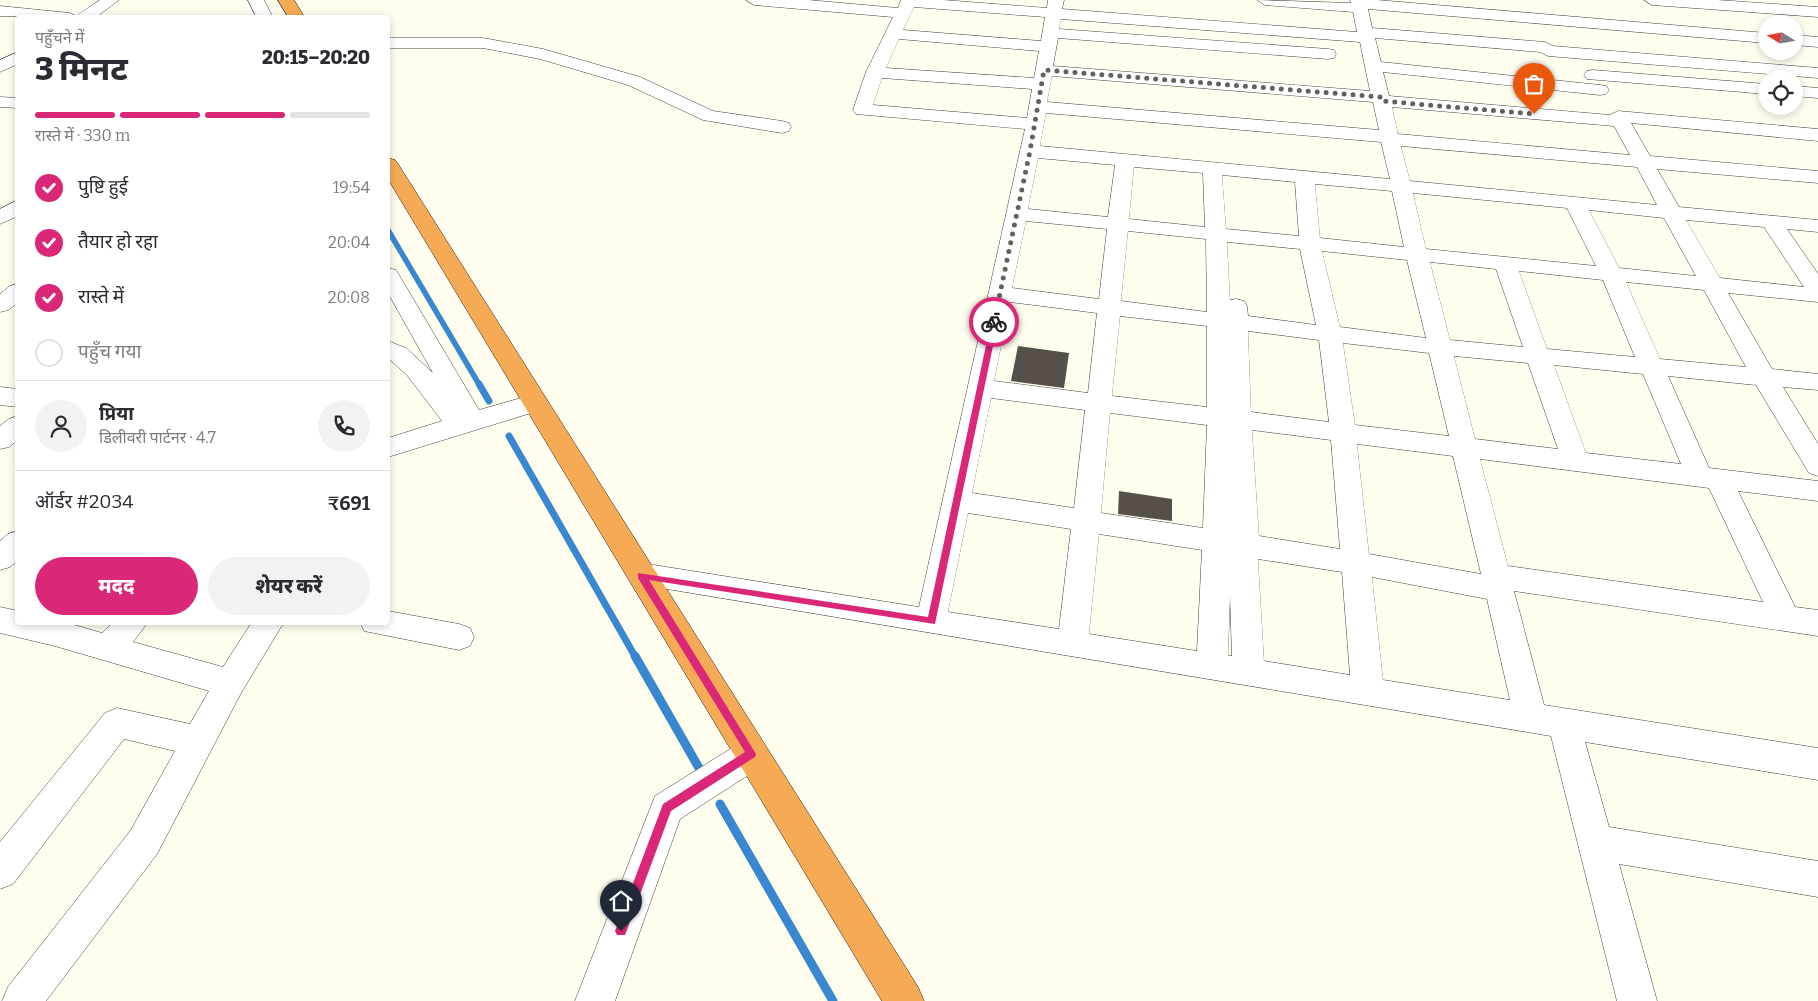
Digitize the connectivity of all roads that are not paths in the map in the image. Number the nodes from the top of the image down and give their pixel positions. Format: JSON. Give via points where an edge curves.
{"nodes":[{"id":1,"x":10,"y":0,"type":"edge"},
{"id":2,"x":111,"y":0,"type":"edge"},
{"id":3,"x":256,"y":0,"type":"edge"},
{"id":4,"x":286,"y":0,"type":"edge"},
{"id":5,"x":754,"y":0,"type":"edge"},
{"id":6,"x":1265,"y":0,"type":"edge"},
{"id":7,"x":1652,"y":0,"type":"edge"},
{"id":8,"x":791,"y":2,"type":"edge"},
{"id":9,"x":1359,"y":4,"type":"edge"},
{"id":10,"x":0,"y":5,"type":"edge"},
{"id":11,"x":907,"y":5,"type":"edge"},
{"id":12,"x":0,"y":11,"type":"edge"},
{"id":13,"x":1818,"y":12,"type":"edge"},
{"id":14,"x":1560,"y":14,"type":"junction"},
{"id":15,"x":40,"y":15,"type":"edge"},
{"id":16,"x":88,"y":15,"type":"edge"},
{"id":17,"x":264,"y":15,"type":"edge"},
{"id":18,"x":295,"y":15,"type":"edge"},
{"id":19,"x":1052,"y":23,"type":"edge"},
{"id":20,"x":893,"y":34,"type":"junction"},
{"id":21,"x":1758,"y":37,"type":"edge"},
{"id":22,"x":1803,"y":41,"type":"edge"},
{"id":23,"x":1818,"y":42,"type":"edge"},
{"id":24,"x":390,"y":43,"type":"edge"},
{"id":25,"x":1362,"y":51,"type":"junction"},
{"id":26,"x":1582,"y":54,"type":"junction"},
{"id":27,"x":13,"y":57,"type":"edge"},
{"id":28,"x":0,"y":67,"type":"edge"},
{"id":29,"x":875,"y":72,"type":"junction"},
{"id":30,"x":1818,"y":73,"type":"edge"},
{"id":31,"x":1043,"y":77,"type":"junction"},
{"id":32,"x":1597,"y":82,"type":"junction"},
{"id":33,"x":1758,"y":89,"type":"edge"},
{"id":34,"x":1803,"y":92,"type":"edge"},
{"id":35,"x":1818,"y":93,"type":"edge"},
{"id":36,"x":1381,"y":99,"type":"junction"},
{"id":37,"x":0,"y":102,"type":"edge"},
{"id":38,"x":15,"y":103,"type":"edge"},
{"id":39,"x":1036,"y":115,"type":"junction"},
{"id":40,"x":1619,"y":119,"type":"junction"},
{"id":41,"x":782,"y":127,"type":"dead end"},
{"id":42,"x":1818,"y":135,"type":"edge"},
{"id":43,"x":1390,"y":138,"type":"junction"},
{"id":44,"x":1030,"y":151,"type":"junction"},
{"id":45,"x":1125,"y":159,"type":"junction"},
{"id":46,"x":1644,"y":162,"type":"junction"},
{"id":47,"x":390,"y":167,"type":"edge"},
{"id":48,"x":1212,"y":167,"type":"junction"},
{"id":49,"x":1304,"y":176,"type":"junction"},
{"id":50,"x":1818,"y":177,"type":"edge"},
{"id":51,"x":1401,"y":185,"type":"junction"},
{"id":52,"x":0,"y":201,"type":"edge"},
{"id":53,"x":1574,"y":202,"type":"junction"},
{"id":54,"x":15,"y":204,"type":"edge"},
{"id":55,"x":15,"y":206,"type":"edge"},
{"id":56,"x":1673,"y":212,"type":"junction"},
{"id":57,"x":1017,"y":214,"type":"junction"},
{"id":58,"x":0,"y":218,"type":"edge"},
{"id":59,"x":1771,"y":222,"type":"junction"},
{"id":60,"x":1119,"y":224,"type":"junction"},
{"id":61,"x":1818,"y":226,"type":"edge"},
{"id":62,"x":1225,"y":235,"type":"junction"},
{"id":63,"x":1310,"y":244,"type":"junction"},
{"id":64,"x":1417,"y":255,"type":"junction"},
{"id":65,"x":1505,"y":264,"type":"junction"},
{"id":66,"x":1611,"y":274,"type":"junction"},
{"id":67,"x":390,"y":279,"type":"edge"},
{"id":68,"x":1713,"y":285,"type":"junction"},
{"id":69,"x":0,"y":288,"type":"edge"},
{"id":70,"x":15,"y":290,"type":"edge"},
{"id":71,"x":1818,"y":290,"type":"edge"},
{"id":72,"x":15,"y":293,"type":"edge"},
{"id":73,"x":1000,"y":294,"type":"junction"},
{"id":74,"x":1818,"y":295,"type":"edge"},
{"id":75,"x":0,"y":305,"type":"edge"},
{"id":76,"x":1111,"y":308,"type":"junction"},
{"id":77,"x":1228,"y":322,"type":"junction"},
{"id":78,"x":1330,"y":334,"type":"junction"},
{"id":79,"x":1440,"y":346,"type":"junction"},
{"id":80,"x":390,"y":350,"type":"edge"},
{"id":81,"x":1539,"y":355,"type":"junction"},
{"id":82,"x":1653,"y":366,"type":"junction"},
{"id":83,"x":1764,"y":377,"type":"junction"},
{"id":84,"x":1818,"y":382,"type":"edge"},
{"id":85,"x":980,"y":388,"type":"junction"},
{"id":86,"x":0,"y":396,"type":"edge"},
{"id":87,"x":15,"y":398,"type":"edge"},
{"id":88,"x":535,"y":403,"type":"junction"},
{"id":89,"x":1098,"y":403,"type":"junction"},
{"id":90,"x":1229,"y":419,"type":"junction"},
{"id":91,"x":466,"y":423,"type":"junction"},
{"id":92,"x":15,"y":428,"type":"edge"},
{"id":93,"x":1343,"y":434,"type":"junction"},
{"id":94,"x":0,"y":440,"type":"edge"},
{"id":95,"x":390,"y":447,"type":"edge"},
{"id":96,"x":1465,"y":449,"type":"junction"},
{"id":97,"x":1576,"y":462,"type":"junction"},
{"id":98,"x":1818,"y":466,"type":"edge"},
{"id":99,"x":1709,"y":478,"type":"junction"},
{"id":100,"x":1818,"y":491,"type":"edge"},
{"id":101,"x":956,"y":501,"type":"junction"},
{"id":102,"x":1088,"y":523,"type":"junction"},
{"id":103,"x":1231,"y":544,"type":"junction"},
{"id":104,"x":15,"y":545,"type":"edge"},
{"id":105,"x":0,"y":559,"type":"edge"},
{"id":106,"x":1357,"y":563,"type":"junction"},
{"id":107,"x":642,"y":575,"type":"junction"},
{"id":108,"x":1498,"y":583,"type":"junction"},
{"id":109,"x":1786,"y":619,"type":"junction"},
{"id":110,"x":0,"y":620,"type":"edge"},
{"id":111,"x":932,"y":622,"type":"junction"},
{"id":112,"x":1818,"y":623,"type":"edge"},
{"id":113,"x":15,"y":624,"type":"edge"},
{"id":114,"x":19,"y":625,"type":"edge"},
{"id":115,"x":130,"y":625,"type":"edge"},
{"id":116,"x":267,"y":625,"type":"edge"},
{"id":117,"x":390,"y":625,"type":"edge"},
{"id":118,"x":459,"y":637,"type":"dead end"},
{"id":119,"x":1073,"y":644,"type":"junction"},
{"id":120,"x":108,"y":648,"type":"junction"},
{"id":121,"x":1212,"y":667,"type":"junction"},
{"id":122,"x":1249,"y":673,"type":"junction"},
{"id":123,"x":230,"y":683,"type":"junction"},
{"id":124,"x":1368,"y":692,"type":"junction"},
{"id":125,"x":1548,"y":721,"type":"junction"},
{"id":126,"x":199,"y":741,"type":"junction"},
{"id":127,"x":752,"y":754,"type":"junction"},
{"id":128,"x":1818,"y":764,"type":"edge"},
{"id":129,"x":1595,"y":842,"type":"junction"},
{"id":130,"x":0,"y":871,"type":"edge"},
{"id":131,"x":1818,"y":879,"type":"edge"},
{"id":132,"x":22,"y":1001,"type":"edge"},
{"id":133,"x":594,"y":1001,"type":"edge"},
{"id":134,"x":904,"y":1001,"type":"edge"},
{"id":135,"x":1637,"y":1001,"type":"edge"}],
"edges":[{"from":1,"to":10,"type":"street"},
{"from":2,"to":16,"type":"street"},
{"from":3,"to":17,"type":"street"},
{"from":4,"to":18,"type":"highway"},
{"from":5,"to":8,"type":"street"},
{"from":6,"to":9,"type":"street"},
{"from":7,"to":13,"type":"street"},
{"from":8,"to":11,"type":"street"},
{"from":9,"to":14,"type":"street"},
{"from":9,"to":25,"type":"street"},
{"from":11,"to":19,"type":"street"},
{"from":11,"to":20,"type":"street"},
{"from":12,"to":15,"type":"street"},
{"from":14,"to":21,"type":"street"},
{"from":14,"to":26,"type":"street"},
{"from":19,"to":20,"type":"street"},
{"from":19,"to":25,"type":"street"},
{"from":19,"to":25,"type":"street"},
{"from":19,"to":31,"type":"street"},
{"from":20,"to":29,"type":"street"},
{"from":22,"to":23,"type":"street"},
{"from":24,"to":41,"type":"street","via":[[483,43],[542,54],[634,81],[709,116]]},
{"from":25,"to":26,"type":"street","via":[[1545,47],[1548,51]]},
{"from":25,"to":32,"type":"street"},
{"from":25,"to":36,"type":"street"},
{"from":26,"to":30,"type":"street"},
{"from":26,"to":32,"type":"street"},
{"from":27,"to":28,"type":"street"},
{"from":29,"to":31,"type":"street"},
{"from":29,"to":39,"type":"street","via":[[862,110]]},
{"from":31,"to":36,"type":"street"},
{"from":31,"to":39,"type":"street"},
{"from":32,"to":33,"type":"street"},
{"from":32,"to":40,"type":"street"},
{"from":34,"to":35,"type":"street"},
{"from":36,"to":40,"type":"street"},
{"from":36,"to":43,"type":"street"},
{"from":37,"to":38,"type":"street"},
{"from":39,"to":43,"type":"street"},
{"from":39,"to":44,"type":"street"},
{"from":40,"to":42,"type":"street"},
{"from":40,"to":46,"type":"street"},
{"from":43,"to":46,"type":"street"},
{"from":43,"to":51,"type":"street"},
{"from":44,"to":45,"type":"street"},
{"from":44,"to":57,"type":"street"},
{"from":45,"to":48,"type":"street"},
{"from":45,"to":60,"type":"street"},
{"from":46,"to":50,"type":"street"},
{"from":46,"to":56,"type":"street"},
{"from":47,"to":88,"type":"highway"},
{"from":48,"to":49,"type":"street"},
{"from":48,"to":62,"type":"street"},
{"from":49,"to":51,"type":"street"},
{"from":49,"to":63,"type":"street"},
{"from":51,"to":53,"type":"street"},
{"from":51,"to":64,"type":"street"},
{"from":52,"to":54,"type":"street"},
{"from":53,"to":56,"type":"street"},
{"from":53,"to":66,"type":"street"},
{"from":55,"to":58,"type":"street"},
{"from":56,"to":59,"type":"street"},
{"from":56,"to":68,"type":"street"},
{"from":57,"to":60,"type":"street"},
{"from":57,"to":73,"type":"street"},
{"from":59,"to":61,"type":"street"},
{"from":59,"to":71,"type":"street"},
{"from":60,"to":62,"type":"street"},
{"from":60,"to":76,"type":"street"},
{"from":62,"to":63,"type":"street"},
{"from":62,"to":77,"type":"street","via":[[1237,246],[1233,248]]},
{"from":63,"to":64,"type":"street"},
{"from":63,"to":78,"type":"street"},
{"from":64,"to":65,"type":"street"},
{"from":64,"to":79,"type":"street"},
{"from":65,"to":66,"type":"street"},
{"from":65,"to":81,"type":"street"},
{"from":66,"to":68,"type":"street"},
{"from":66,"to":82,"type":"street"},
{"from":67,"to":91,"type":"street"},
{"from":68,"to":74,"type":"street"},
{"from":68,"to":83,"type":"street"},
{"from":69,"to":70,"type":"street"},
{"from":72,"to":75,"type":"street"},
{"from":73,"to":76,"type":"street"},
{"from":73,"to":85,"type":"street"},
{"from":76,"to":77,"type":"street"},
{"from":76,"to":89,"type":"street"},
{"from":77,"to":78,"type":"street"},
{"from":77,"to":90,"type":"street"},
{"from":78,"to":79,"type":"street"},
{"from":78,"to":93,"type":"street"},
{"from":79,"to":81,"type":"street"},
{"from":79,"to":96,"type":"street"},
{"from":80,"to":91,"type":"street","via":[[425,379]]},
{"from":81,"to":82,"type":"street"},
{"from":81,"to":97,"type":"street"},
{"from":82,"to":83,"type":"street"},
{"from":82,"to":99,"type":"street"},
{"from":83,"to":84,"type":"street"},
{"from":83,"to":98,"type":"street"},
{"from":85,"to":89,"type":"street"},
{"from":85,"to":101,"type":"street"},
{"from":86,"to":87,"type":"street"},
{"from":88,"to":91,"type":"street"},
{"from":88,"to":107,"type":"highway"},
{"from":89,"to":90,"type":"street"},
{"from":89,"to":102,"type":"street"},
{"from":90,"to":93,"type":"street"},
{"from":90,"to":103,"type":"street","via":[[1246,524]]},
{"from":91,"to":95,"type":"street"},
{"from":92,"to":94,"type":"street"},
{"from":93,"to":96,"type":"street"},
{"from":93,"to":106,"type":"street"},
{"from":96,"to":97,"type":"street"},
{"from":96,"to":108,"type":"street"},
{"from":97,"to":99,"type":"street"},
{"from":99,"to":100,"type":"street"},
{"from":99,"to":109,"type":"street"},
{"from":101,"to":102,"type":"street"},
{"from":101,"to":111,"type":"street"},
{"from":102,"to":103,"type":"street"},
{"from":102,"to":119,"type":"street"},
{"from":103,"to":106,"type":"street"},
{"from":103,"to":121,"type":"street"},
{"from":103,"to":122,"type":"street"},
{"from":104,"to":105,"type":"street"},
{"from":106,"to":108,"type":"street"},
{"from":106,"to":124,"type":"street"},
{"from":107,"to":111,"type":"street"},
{"from":107,"to":127,"type":"highway"},
{"from":108,"to":109,"type":"street"},
{"from":108,"to":125,"type":"street"},
{"from":109,"to":112,"type":"street"},
{"from":110,"to":113,"type":"street"},
{"from":111,"to":119,"type":"street"},
{"from":114,"to":120,"type":"street"},
{"from":115,"to":120,"type":"street"},
{"from":116,"to":123,"type":"street"},
{"from":117,"to":118,"type":"street"},
{"from":119,"to":121,"type":"street"},
{"from":120,"to":123,"type":"street"},
{"from":121,"to":122,"type":"street"},
{"from":122,"to":124,"type":"street"},
{"from":123,"to":126,"type":"street"},
{"from":124,"to":125,"type":"street"},
{"from":125,"to":128,"type":"street"},
{"from":125,"to":129,"type":"street"},
{"from":126,"to":130,"type":"street","via":[[117,722]]},
{"from":126,"to":132,"type":"street","via":[[144,842]]},
{"from":127,"to":133,"type":"street","via":[[667,808]]},
{"from":127,"to":134,"type":"highway"},
{"from":129,"to":131,"type":"street"},
{"from":129,"to":135,"type":"street"}]}
